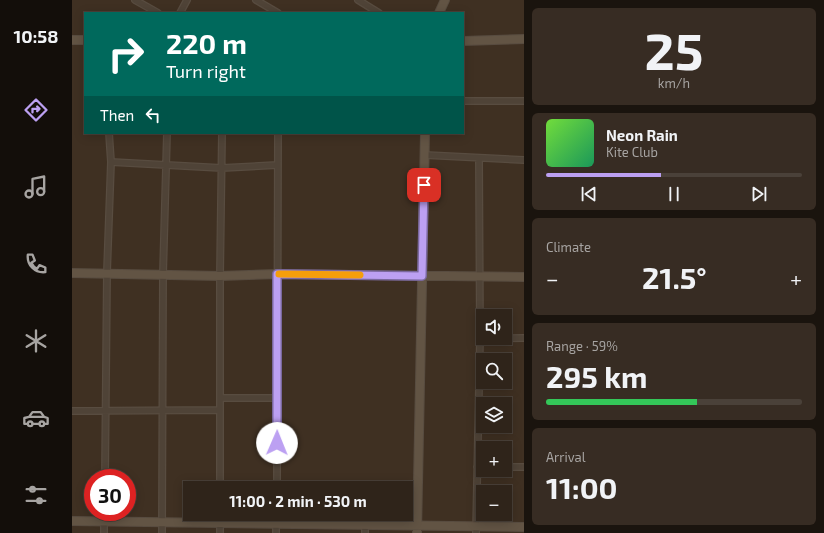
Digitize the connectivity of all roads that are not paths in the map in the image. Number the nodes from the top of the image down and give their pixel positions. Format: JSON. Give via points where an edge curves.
{"nodes":[{"id":1,"x":135,"y":0,"type":"edge"},
{"id":2,"x":186,"y":0,"type":"edge"},
{"id":3,"x":256,"y":0,"type":"edge"},
{"id":4,"x":358,"y":0,"type":"edge"},
{"id":5,"x":445,"y":0,"type":"edge"},
{"id":6,"x":156,"y":12,"type":"edge"},
{"id":7,"x":180,"y":12,"type":"edge"},
{"id":8,"x":276,"y":12,"type":"edge"},
{"id":9,"x":377,"y":12,"type":"edge"},
{"id":10,"x":439,"y":12,"type":"edge"},
{"id":11,"x":72,"y":40,"type":"edge"},
{"id":12,"x":84,"y":40,"type":"edge"},
{"id":13,"x":524,"y":40,"type":"edge"},
{"id":14,"x":464,"y":41,"type":"edge"},
{"id":15,"x":464,"y":101,"type":"edge"},
{"id":16,"x":524,"y":102,"type":"edge"},
{"id":17,"x":109,"y":134,"type":"edge"},
{"id":18,"x":167,"y":134,"type":"edge"},
{"id":19,"x":222,"y":134,"type":"edge"},
{"id":20,"x":278,"y":134,"type":"edge"},
{"id":21,"x":425,"y":134,"type":"edge"},
{"id":22,"x":424,"y":155,"type":"junction"},
{"id":23,"x":479,"y":158,"type":"junction"},
{"id":24,"x":524,"y":160,"type":"edge"},
{"id":25,"x":111,"y":162,"type":"junction"},
{"id":26,"x":167,"y":164,"type":"junction"},
{"id":27,"x":277,"y":165,"type":"junction"},
{"id":28,"x":222,"y":168,"type":"junction"},
{"id":29,"x":72,"y":272,"type":"edge"},
{"id":30,"x":107,"y":272,"type":"junction"},
{"id":31,"x":163,"y":274,"type":"junction"},
{"id":32,"x":277,"y":274,"type":"junction"},
{"id":33,"x":220,"y":276,"type":"junction"},
{"id":34,"x":422,"y":276,"type":"junction"},
{"id":35,"x":480,"y":276,"type":"junction"},
{"id":36,"x":524,"y":277,"type":"edge"},
{"id":37,"x":480,"y":309,"type":"edge"},
{"id":38,"x":512,"y":338,"type":"edge"},
{"id":39,"x":524,"y":338,"type":"edge"},
{"id":40,"x":480,"y":345,"type":"edge"},
{"id":41,"x":220,"y":398,"type":"junction"},
{"id":42,"x":278,"y":398,"type":"junction"},
{"id":43,"x":162,"y":410,"type":"junction"},
{"id":44,"x":220,"y":410,"type":"junction"},
{"id":45,"x":72,"y":411,"type":"edge"},
{"id":46,"x":105,"y":411,"type":"junction"},
{"id":47,"x":480,"y":441,"type":"edge"},
{"id":48,"x":512,"y":467,"type":"edge"},
{"id":49,"x":524,"y":467,"type":"edge"},
{"id":50,"x":105,"y":469,"type":"edge"},
{"id":51,"x":479,"y":477,"type":"edge"},
{"id":52,"x":220,"y":481,"type":"edge"},
{"id":53,"x":277,"y":481,"type":"edge"},
{"id":54,"x":72,"y":521,"type":"edge"},
{"id":55,"x":183,"y":521,"type":"edge"},
{"id":56,"x":220,"y":521,"type":"edge"},
{"id":57,"x":254,"y":521,"type":"edge"},
{"id":58,"x":104,"y":522,"type":"junction"},
{"id":59,"x":162,"y":522,"type":"junction"},
{"id":60,"x":276,"y":523,"type":"junction"},
{"id":61,"x":365,"y":524,"type":"junction"},
{"id":62,"x":524,"y":527,"type":"edge"},
{"id":63,"x":417,"y":529,"type":"edge"},
{"id":64,"x":476,"y":529,"type":"edge"},
{"id":65,"x":104,"y":533,"type":"edge"},
{"id":66,"x":162,"y":533,"type":"edge"},
{"id":67,"x":220,"y":533,"type":"edge"},
{"id":68,"x":276,"y":533,"type":"edge"},
{"id":69,"x":365,"y":533,"type":"edge"}],
"edges":[{"from":1,"to":6,"type":"street"},
{"from":2,"to":7,"type":"street"},
{"from":3,"to":8,"type":"street"},
{"from":4,"to":9,"type":"street"},
{"from":5,"to":10,"type":"street"},
{"from":11,"to":12,"type":"street"},
{"from":13,"to":14,"type":"street"},
{"from":15,"to":16,"type":"street"},
{"from":17,"to":25,"type":"street"},
{"from":18,"to":26,"type":"street"},
{"from":19,"to":28,"type":"street"},
{"from":20,"to":27,"type":"street"},
{"from":21,"to":22,"type":"street"},
{"from":22,"to":23,"type":"street"},
{"from":22,"to":34,"type":"street"},
{"from":23,"to":24,"type":"street"},
{"from":23,"to":35,"type":"street"},
{"from":25,"to":26,"type":"street"},
{"from":25,"to":30,"type":"street"},
{"from":26,"to":28,"type":"street"},
{"from":26,"to":31,"type":"street"},
{"from":27,"to":28,"type":"street"},
{"from":27,"to":32,"type":"street"},
{"from":28,"to":33,"type":"street"},
{"from":29,"to":30,"type":"street"},
{"from":30,"to":31,"type":"street"},
{"from":30,"to":46,"type":"street"},
{"from":31,"to":33,"type":"street"},
{"from":31,"to":43,"type":"street"},
{"from":32,"to":33,"type":"street"},
{"from":32,"to":34,"type":"street"},
{"from":32,"to":42,"type":"street"},
{"from":33,"to":41,"type":"street"},
{"from":34,"to":35,"type":"street"},
{"from":34,"to":63,"type":"street"},
{"from":35,"to":36,"type":"street"},
{"from":35,"to":37,"type":"street"},
{"from":38,"to":39,"type":"street"},
{"from":40,"to":47,"type":"street"},
{"from":41,"to":42,"type":"street"},
{"from":41,"to":44,"type":"street"},
{"from":42,"to":53,"type":"street"},
{"from":43,"to":44,"type":"street"},
{"from":43,"to":46,"type":"street"},
{"from":43,"to":59,"type":"street"},
{"from":44,"to":52,"type":"street"},
{"from":45,"to":46,"type":"street"},
{"from":46,"to":50,"type":"street"},
{"from":48,"to":49,"type":"street"},
{"from":51,"to":64,"type":"street"},
{"from":54,"to":58,"type":"street"},
{"from":55,"to":59,"type":"street"},
{"from":56,"to":67,"type":"street"},
{"from":57,"to":60,"type":"street"},
{"from":58,"to":59,"type":"street"},
{"from":58,"to":65,"type":"street"},
{"from":59,"to":66,"type":"street"},
{"from":60,"to":61,"type":"street"},
{"from":60,"to":68,"type":"street"},
{"from":61,"to":63,"type":"street"},
{"from":61,"to":69,"type":"street"},
{"from":62,"to":64,"type":"street"},
{"from":63,"to":64,"type":"street"}]}
